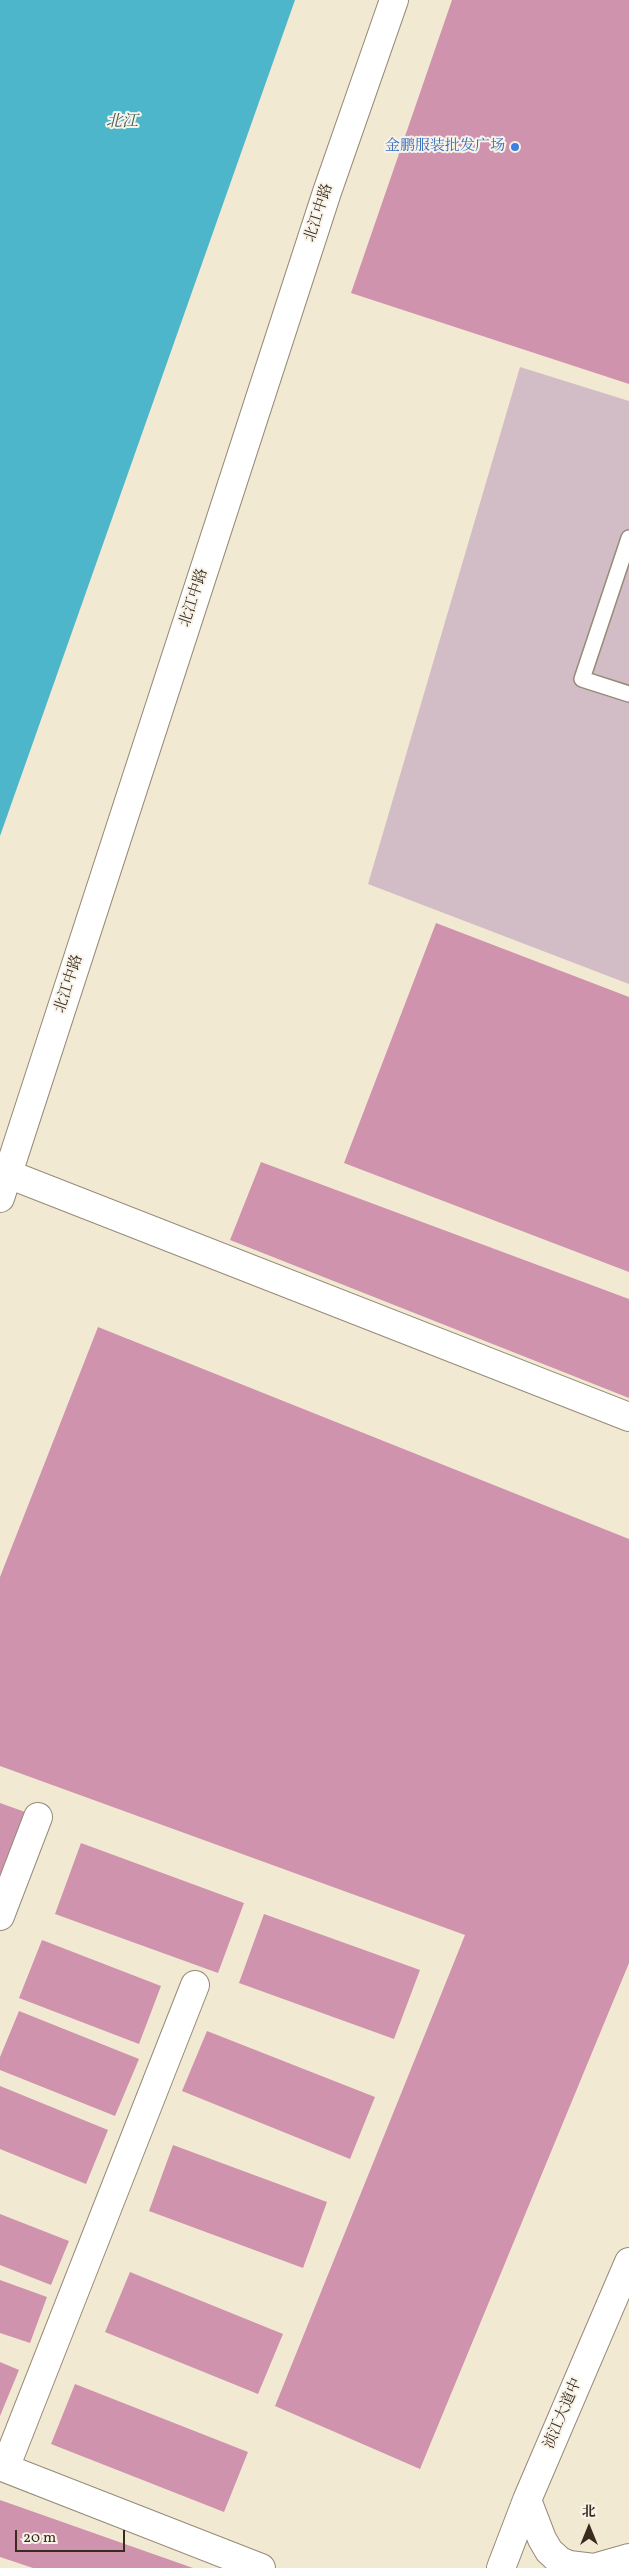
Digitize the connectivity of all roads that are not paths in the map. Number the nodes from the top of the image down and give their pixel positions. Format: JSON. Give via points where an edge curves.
{"nodes":[{"id":1,"x":394,"y":0,"type":"edge"},
{"id":2,"x":629,"y":538,"type":"edge"},
{"id":3,"x":629,"y":694,"type":"edge"},
{"id":4,"x":4,"y":1186,"type":"edge"},
{"id":5,"x":629,"y":1417,"type":"edge"},
{"id":6,"x":38,"y":1817,"type":"dead end"},
{"id":7,"x":0,"y":1916,"type":"edge"},
{"id":8,"x":195,"y":1985,"type":"dead end"},
{"id":9,"x":629,"y":2262,"type":"edge"},
{"id":10,"x":527,"y":2500,"type":"junction"},
{"id":11,"x":629,"y":2558,"type":"edge"},
{"id":12,"x":261,"y":2568,"type":"edge"},
{"id":13,"x":501,"y":2568,"type":"edge"}],
"edges":[{"from":1,"to":4,"type":"street","name":"北江中路","via":[[321,211]]},
{"from":2,"to":3,"type":"lane","via":[[582,679]]},
{"from":4,"to":5,"type":"street"},
{"from":6,"to":7,"type":"street"},
{"from":8,"to":12,"type":"street","via":[[5,2468]]},
{"from":9,"to":10,"type":"street","name":"浈江大道中"},
{"from":10,"to":11,"type":"street","via":[[549,2552],[560,2561],[594,2568]]},
{"from":10,"to":13,"type":"street","name":"浈江大道中"}]}
